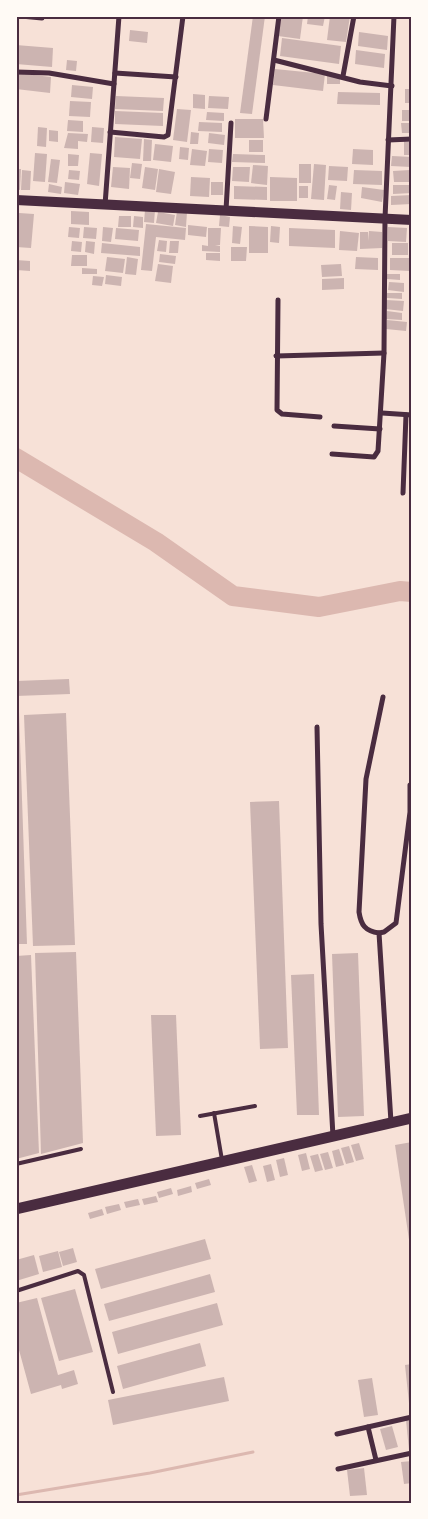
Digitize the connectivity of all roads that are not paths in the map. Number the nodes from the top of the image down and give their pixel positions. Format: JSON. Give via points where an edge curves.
{"nodes":[{"id":1,"x":21,"y":16,"type":"edge"},
{"id":2,"x":119,"y":16,"type":"edge"},
{"id":3,"x":183,"y":16,"type":"edge"},
{"id":4,"x":279,"y":16,"type":"edge"},
{"id":5,"x":354,"y":16,"type":"edge"},
{"id":6,"x":394,"y":16,"type":"edge"},
{"id":7,"x":42,"y":18,"type":"dead end"},
{"id":8,"x":274,"y":60,"type":"junction"},
{"id":9,"x":16,"y":72,"type":"edge"},
{"id":10,"x":115,"y":73,"type":"junction"},
{"id":11,"x":343,"y":76,"type":"junction"},
{"id":12,"x":176,"y":77,"type":"junction"},
{"id":13,"x":114,"y":84,"type":"junction"},
{"id":14,"x":392,"y":86,"type":"junction"},
{"id":15,"x":266,"y":119,"type":"dead end"},
{"id":16,"x":232,"y":124,"type":"dead end"},
{"id":17,"x":110,"y":132,"type":"junction"},
{"id":18,"x":412,"y":139,"type":"edge"},
{"id":19,"x":388,"y":140,"type":"junction"},
{"id":20,"x":16,"y":200,"type":"edge"},
{"id":21,"x":105,"y":205,"type":"junction"},
{"id":22,"x":226,"y":211,"type":"junction"},
{"id":23,"x":385,"y":218,"type":"junction"},
{"id":24,"x":412,"y":220,"type":"edge"},
{"id":25,"x":278,"y":300,"type":"dead end"},
{"id":26,"x":384,"y":353,"type":"junction"},
{"id":27,"x":276,"y":356,"type":"junction"},
{"id":28,"x":382,"y":413,"type":"junction"},
{"id":29,"x":409,"y":415,"type":"edge"},
{"id":30,"x":320,"y":417,"type":"dead end"},
{"id":31,"x":334,"y":426,"type":"dead end"},
{"id":32,"x":380,"y":429,"type":"junction"},
{"id":33,"x":332,"y":454,"type":"dead end"},
{"id":34,"x":403,"y":493,"type":"dead end"},
{"id":35,"x":383,"y":697,"type":"dead end"},
{"id":36,"x":318,"y":727,"type":"dead end"},
{"id":37,"x":410,"y":785,"type":"dead end"},
{"id":38,"x":379,"y":932,"type":"junction"},
{"id":39,"x":255,"y":1106,"type":"dead end"},
{"id":40,"x":214,"y":1113,"type":"junction"},
{"id":41,"x":200,"y":1116,"type":"dead end"},
{"id":42,"x":412,"y":1118,"type":"edge"},
{"id":43,"x":391,"y":1123,"type":"junction"},
{"id":44,"x":333,"y":1136,"type":"junction"},
{"id":45,"x":81,"y":1148,"type":"dead end"},
{"id":46,"x":222,"y":1160,"type":"junction"},
{"id":47,"x":16,"y":1164,"type":"edge"},
{"id":48,"x":16,"y":1209,"type":"edge"},
{"id":49,"x":16,"y":1291,"type":"edge"},
{"id":50,"x":16,"y":1391,"type":"edge"},
{"id":51,"x":113,"y":1392,"type":"dead end"},
{"id":52,"x":18,"y":1398,"type":"dead end"},
{"id":53,"x":412,"y":1418,"type":"edge"},
{"id":54,"x":368,"y":1427,"type":"junction"},
{"id":55,"x":337,"y":1434,"type":"dead end"},
{"id":56,"x":412,"y":1453,"type":"edge"},
{"id":57,"x":376,"y":1460,"type":"junction"},
{"id":58,"x":338,"y":1469,"type":"dead end"}],
"edges":[{"from":1,"to":7,"type":"street"},
{"from":2,"to":10,"type":"street"},
{"from":3,"to":12,"type":"street"},
{"from":4,"to":8,"type":"street"},
{"from":5,"to":11,"type":"street"},
{"from":6,"to":14,"type":"street"},
{"from":8,"to":11,"type":"street"},
{"from":8,"to":15,"type":"street"},
{"from":9,"to":13,"type":"street","via":[[49,73]]},
{"from":10,"to":12,"type":"street"},
{"from":10,"to":13,"type":"street"},
{"from":11,"to":14,"type":"street"},
{"from":12,"to":17,"type":"street","via":[[167,136]]},
{"from":13,"to":17,"type":"street"},
{"from":14,"to":19,"type":"street"},
{"from":16,"to":22,"type":"street"},
{"from":17,"to":21,"type":"street"},
{"from":18,"to":19,"type":"street"},
{"from":19,"to":23,"type":"street"},
{"from":20,"to":21,"type":"main road"},
{"from":21,"to":22,"type":"main road"},
{"from":22,"to":23,"type":"main road"},
{"from":23,"to":24,"type":"main road"},
{"from":23,"to":26,"type":"street"},
{"from":25,"to":27,"type":"street"},
{"from":26,"to":27,"type":"street"},
{"from":26,"to":28,"type":"street"},
{"from":27,"to":30,"type":"street","via":[[278,412]]},
{"from":28,"to":29,"type":"street"},
{"from":28,"to":32,"type":"street"},
{"from":29,"to":34,"type":"street"},
{"from":31,"to":32,"type":"street"},
{"from":32,"to":33,"type":"street","via":[[378,451],[374,456]]},
{"from":35,"to":38,"type":"street","via":[[366,779],[359,912],[365,928]]},
{"from":36,"to":44,"type":"street","via":[[321,924]]},
{"from":37,"to":38,"type":"street","via":[[410,812],[396,923]]},
{"from":38,"to":43,"type":"street"},
{"from":39,"to":40,"type":"lane"},
{"from":40,"to":41,"type":"lane"},
{"from":40,"to":46,"type":"lane"},
{"from":42,"to":43,"type":"main road"},
{"from":43,"to":44,"type":"main road"},
{"from":44,"to":46,"type":"main road"},
{"from":45,"to":47,"type":"lane"},
{"from":46,"to":48,"type":"main road"},
{"from":49,"to":51,"type":"lane","via":[[78,1271],[84,1275]]},
{"from":50,"to":52,"type":"lane"},
{"from":53,"to":54,"type":"street"},
{"from":54,"to":55,"type":"street"},
{"from":54,"to":57,"type":"street"},
{"from":56,"to":57,"type":"street"},
{"from":57,"to":58,"type":"street"}]}
